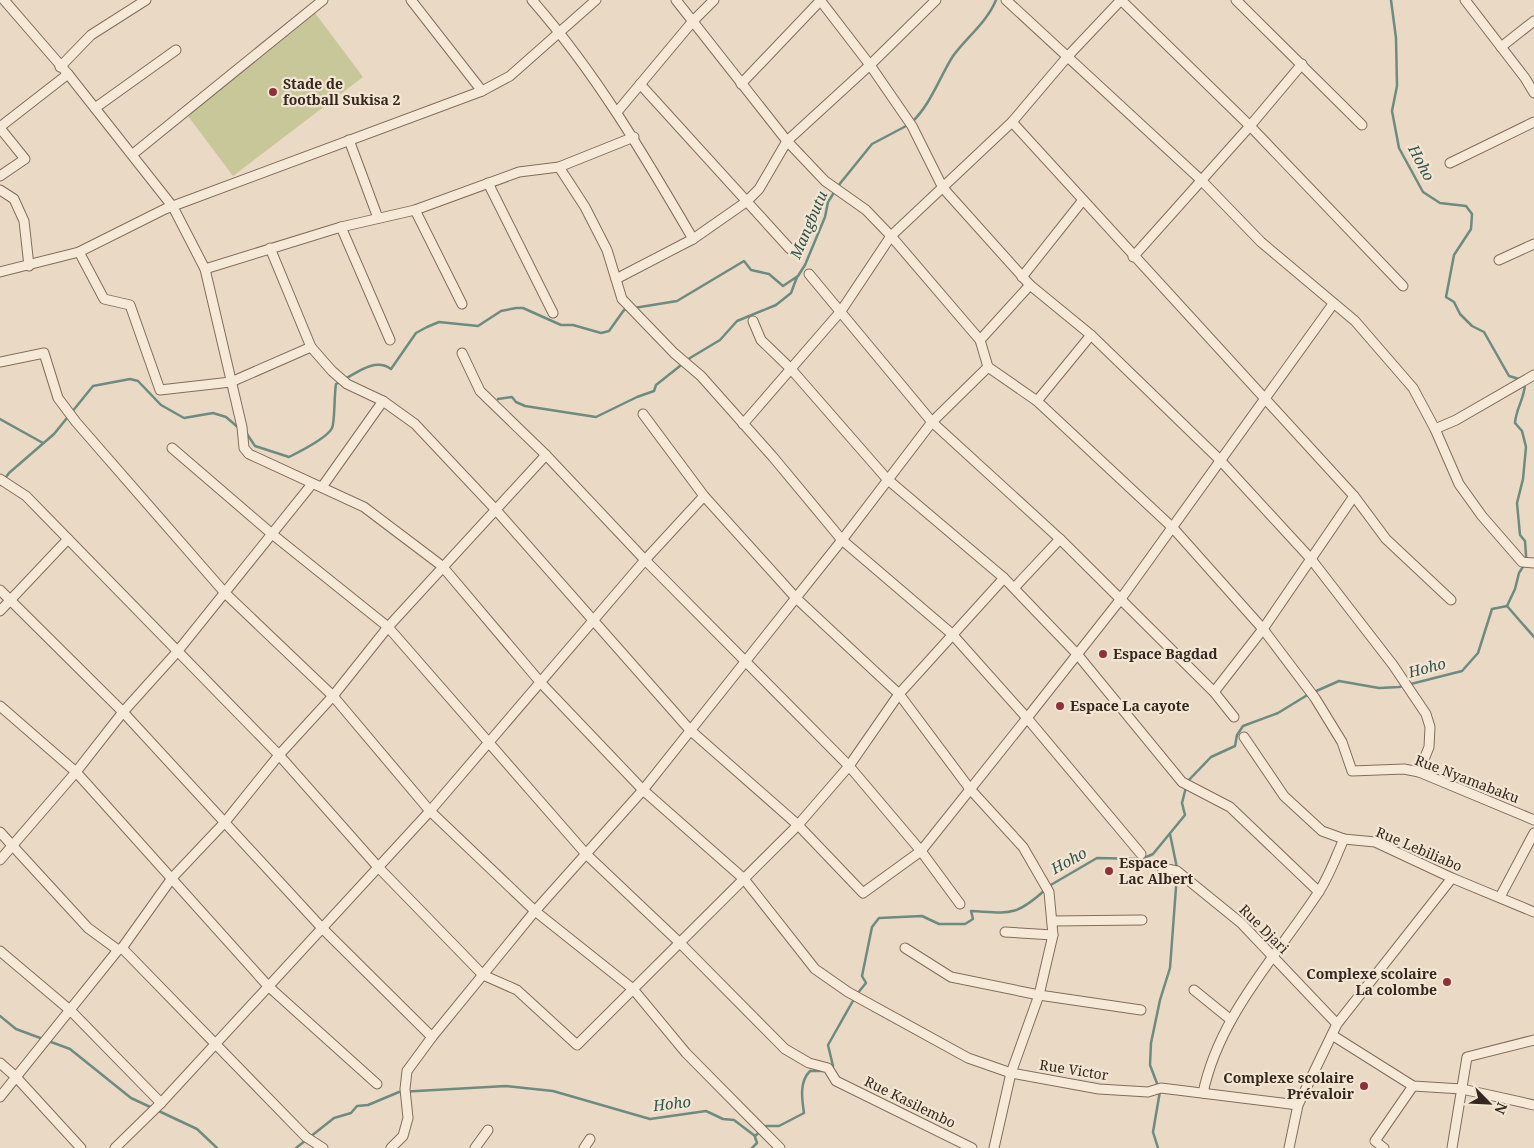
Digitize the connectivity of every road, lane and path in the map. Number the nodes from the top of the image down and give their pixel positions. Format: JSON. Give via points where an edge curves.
{"nodes":[{"id":1,"x":4,"y":0,"type":"edge"},
{"id":2,"x":146,"y":0,"type":"edge"},
{"id":3,"x":323,"y":0,"type":"edge"},
{"id":4,"x":411,"y":0,"type":"edge"},
{"id":5,"x":532,"y":0,"type":"edge"},
{"id":6,"x":596,"y":0,"type":"edge"},
{"id":7,"x":676,"y":0,"type":"edge"},
{"id":8,"x":714,"y":0,"type":"edge"},
{"id":9,"x":820,"y":0,"type":"edge"},
{"id":10,"x":936,"y":0,"type":"edge"},
{"id":11,"x":1006,"y":0,"type":"edge"},
{"id":12,"x":1121,"y":0,"type":"edge"},
{"id":13,"x":1236,"y":0,"type":"edge"},
{"id":14,"x":1465,"y":0,"type":"edge"},
{"id":15,"x":692,"y":21,"type":"junction"},
{"id":16,"x":1534,"y":21,"type":"edge"},
{"id":17,"x":560,"y":32,"type":"junction"},
{"id":18,"x":1501,"y":47,"type":"junction"},
{"id":19,"x":176,"y":50,"type":"dead end"},
{"id":20,"x":1068,"y":56,"type":"junction"},
{"id":21,"x":1302,"y":64,"type":"junction"},
{"id":22,"x":870,"y":65,"type":"junction"},
{"id":23,"x":60,"y":67,"type":"junction"},
{"id":24,"x":68,"y":74,"type":"junction"},
{"id":25,"x":640,"y":84,"type":"junction"},
{"id":26,"x":741,"y":84,"type":"junction"},
{"id":27,"x":482,"y":91,"type":"junction"},
{"id":28,"x":1534,"y":93,"type":"edge"},
{"id":29,"x":95,"y":108,"type":"junction"},
{"id":30,"x":617,"y":112,"type":"junction"},
{"id":31,"x":1012,"y":122,"type":"junction"},
{"id":32,"x":1534,"y":122,"type":"edge"},
{"id":33,"x":1362,"y":125,"type":"dead end"},
{"id":34,"x":1250,"y":126,"type":"junction"},
{"id":35,"x":0,"y":127,"type":"edge"},
{"id":36,"x":634,"y":137,"type":"junction"},
{"id":37,"x":349,"y":140,"type":"junction"},
{"id":38,"x":787,"y":141,"type":"junction"},
{"id":39,"x":133,"y":154,"type":"junction"},
{"id":40,"x":1450,"y":163,"type":"dead end"},
{"id":41,"x":559,"y":167,"type":"junction"},
{"id":42,"x":0,"y":176,"type":"edge"},
{"id":43,"x":1201,"y":180,"type":"junction"},
{"id":44,"x":488,"y":184,"type":"junction"},
{"id":45,"x":943,"y":188,"type":"junction"},
{"id":46,"x":0,"y":190,"type":"edge"},
{"id":47,"x":1083,"y":200,"type":"junction"},
{"id":48,"x":746,"y":202,"type":"junction"},
{"id":49,"x":173,"y":207,"type":"junction"},
{"id":50,"x":415,"y":210,"type":"junction"},
{"id":51,"x":378,"y":218,"type":"junction"},
{"id":52,"x":341,"y":227,"type":"junction"},
{"id":53,"x":891,"y":236,"type":"junction"},
{"id":54,"x":693,"y":239,"type":"junction"},
{"id":55,"x":1534,"y":244,"type":"edge"},
{"id":56,"x":270,"y":248,"type":"junction"},
{"id":57,"x":790,"y":249,"type":"dead end"},
{"id":58,"x":79,"y":252,"type":"junction"},
{"id":59,"x":1133,"y":257,"type":"junction"},
{"id":60,"x":1500,"y":260,"type":"dead end"},
{"id":61,"x":29,"y":266,"type":"junction"},
{"id":62,"x":205,"y":269,"type":"junction"},
{"id":63,"x":0,"y":272,"type":"edge"},
{"id":64,"x":809,"y":274,"type":"dead end"},
{"id":65,"x":1022,"y":277,"type":"junction"},
{"id":66,"x":616,"y":279,"type":"junction"},
{"id":67,"x":1030,"y":285,"type":"junction"},
{"id":68,"x":1403,"y":286,"type":"dead end"},
{"id":69,"x":462,"y":304,"type":"dead end"},
{"id":70,"x":1333,"y":304,"type":"junction"},
{"id":71,"x":841,"y":311,"type":"junction"},
{"id":72,"x":553,"y":313,"type":"dead end"},
{"id":73,"x":752,"y":321,"type":"dead end"},
{"id":74,"x":1091,"y":335,"type":"junction"},
{"id":75,"x":390,"y":340,"type":"dead end"},
{"id":76,"x":980,"y":340,"type":"junction"},
{"id":77,"x":310,"y":347,"type":"junction"},
{"id":78,"x":462,"y":352,"type":"dead end"},
{"id":79,"x":0,"y":362,"type":"edge"},
{"id":80,"x":988,"y":367,"type":"junction"},
{"id":81,"x":791,"y":369,"type":"junction"},
{"id":82,"x":1534,"y":375,"type":"edge"},
{"id":83,"x":232,"y":382,"type":"junction"},
{"id":84,"x":1264,"y":399,"type":"junction"},
{"id":85,"x":383,"y":401,"type":"junction"},
{"id":86,"x":1037,"y":401,"type":"junction"},
{"id":87,"x":643,"y":414,"type":"dead end"},
{"id":88,"x":932,"y":422,"type":"junction"},
{"id":89,"x":743,"y":424,"type":"junction"},
{"id":90,"x":1435,"y":429,"type":"junction"},
{"id":91,"x":172,"y":448,"type":"dead end"},
{"id":92,"x":546,"y":455,"type":"junction"},
{"id":93,"x":1220,"y":460,"type":"junction"},
{"id":94,"x":0,"y":479,"type":"edge"},
{"id":95,"x":888,"y":479,"type":"junction"},
{"id":96,"x":312,"y":484,"type":"junction"},
{"id":97,"x":322,"y":487,"type":"junction"},
{"id":98,"x":704,"y":496,"type":"junction"},
{"id":99,"x":1354,"y":496,"type":"junction"},
{"id":100,"x":496,"y":510,"type":"junction"},
{"id":101,"x":1173,"y":528,"type":"junction"},
{"id":102,"x":272,"y":534,"type":"junction"},
{"id":103,"x":68,"y":539,"type":"junction"},
{"id":104,"x":1060,"y":539,"type":"junction"},
{"id":105,"x":842,"y":540,"type":"junction"},
{"id":106,"x":1311,"y":559,"type":"junction"},
{"id":107,"x":645,"y":560,"type":"junction"},
{"id":108,"x":1533,"y":563,"type":"edge"},
{"id":109,"x":442,"y":566,"type":"junction"},
{"id":110,"x":1004,"y":578,"type":"junction"},
{"id":111,"x":1015,"y":587,"type":"junction"},
{"id":112,"x":0,"y":590,"type":"edge"},
{"id":113,"x":225,"y":593,"type":"junction"},
{"id":114,"x":796,"y":598,"type":"junction"},
{"id":115,"x":10,"y":600,"type":"junction"},
{"id":116,"x":1120,"y":600,"type":"junction"},
{"id":117,"x":1451,"y":600,"type":"dead end"},
{"id":118,"x":0,"y":611,"type":"edge"},
{"id":119,"x":593,"y":622,"type":"junction"},
{"id":120,"x":388,"y":627,"type":"junction"},
{"id":121,"x":1263,"y":629,"type":"junction"},
{"id":122,"x":952,"y":634,"type":"junction"},
{"id":123,"x":177,"y":652,"type":"junction"},
{"id":124,"x":1077,"y":654,"type":"junction"},
{"id":125,"x":746,"y":662,"type":"junction"},
{"id":126,"x":541,"y":683,"type":"junction"},
{"id":127,"x":1214,"y":692,"type":"junction"},
{"id":128,"x":899,"y":694,"type":"junction"},
{"id":129,"x":333,"y":696,"type":"junction"},
{"id":130,"x":0,"y":706,"type":"edge"},
{"id":131,"x":123,"y":712,"type":"junction"},
{"id":132,"x":1234,"y":717,"type":"dead end"},
{"id":133,"x":1027,"y":718,"type":"junction"},
{"id":134,"x":690,"y":730,"type":"junction"},
{"id":135,"x":1244,"y":737,"type":"dead end"},
{"id":136,"x":487,"y":742,"type":"junction"},
{"id":137,"x":279,"y":755,"type":"junction"},
{"id":138,"x":849,"y":766,"type":"junction"},
{"id":139,"x":76,"y":772,"type":"junction"},
{"id":140,"x":1419,"y":772,"type":"junction"},
{"id":141,"x":970,"y":789,"type":"junction"},
{"id":142,"x":643,"y":790,"type":"junction"},
{"id":143,"x":430,"y":811,"type":"junction"},
{"id":144,"x":1534,"y":820,"type":"edge"},
{"id":145,"x":224,"y":822,"type":"junction"},
{"id":146,"x":798,"y":825,"type":"junction"},
{"id":147,"x":0,"y":832,"type":"edge"},
{"id":148,"x":1534,"y":834,"type":"edge"},
{"id":149,"x":1344,"y":839,"type":"junction"},
{"id":150,"x":14,"y":844,"type":"junction"},
{"id":151,"x":921,"y":851,"type":"junction"},
{"id":152,"x":586,"y":854,"type":"junction"},
{"id":153,"x":1141,"y":854,"type":"dead end"},
{"id":154,"x":0,"y":860,"type":"edge"},
{"id":155,"x":378,"y":867,"type":"junction"},
{"id":156,"x":1162,"y":868,"type":"dead end"},
{"id":157,"x":172,"y":878,"type":"junction"},
{"id":158,"x":1452,"y":878,"type":"junction"},
{"id":159,"x":744,"y":879,"type":"junction"},
{"id":160,"x":1319,"y":892,"type":"junction"},
{"id":161,"x":1500,"y":897,"type":"junction"},
{"id":162,"x":960,"y":904,"type":"dead end"},
{"id":163,"x":535,"y":911,"type":"junction"},
{"id":164,"x":1534,"y":912,"type":"edge"},
{"id":165,"x":1142,"y":920,"type":"dead end"},
{"id":166,"x":1052,"y":921,"type":"junction"},
{"id":167,"x":322,"y":928,"type":"junction"},
{"id":168,"x":1005,"y":932,"type":"dead end"},
{"id":169,"x":1053,"y":936,"type":"junction"},
{"id":170,"x":681,"y":944,"type":"junction"},
{"id":171,"x":905,"y":948,"type":"dead end"},
{"id":172,"x":120,"y":949,"type":"junction"},
{"id":173,"x":0,"y":951,"type":"edge"},
{"id":174,"x":1272,"y":956,"type":"junction"},
{"id":175,"x":483,"y":975,"type":"junction"},
{"id":176,"x":268,"y":986,"type":"junction"},
{"id":177,"x":633,"y":989,"type":"junction"},
{"id":178,"x":1194,"y":990,"type":"dead end"},
{"id":179,"x":1039,"y":995,"type":"junction"},
{"id":180,"x":1141,"y":1010,"type":"dead end"},
{"id":181,"x":71,"y":1011,"type":"junction"},
{"id":182,"x":1230,"y":1020,"type":"junction"},
{"id":183,"x":1337,"y":1024,"type":"junction"},
{"id":184,"x":1332,"y":1035,"type":"junction"},
{"id":185,"x":432,"y":1037,"type":"junction"},
{"id":186,"x":1534,"y":1040,"type":"edge"},
{"id":187,"x":214,"y":1044,"type":"junction"},
{"id":188,"x":0,"y":1063,"type":"edge"},
{"id":189,"x":1011,"y":1073,"type":"junction"},
{"id":190,"x":16,"y":1077,"type":"junction"},
{"id":191,"x":377,"y":1084,"type":"dead end"},
{"id":192,"x":1412,"y":1086,"type":"junction"},
{"id":193,"x":1462,"y":1089,"type":"junction"},
{"id":194,"x":1203,"y":1093,"type":"junction"},
{"id":195,"x":0,"y":1097,"type":"edge"},
{"id":196,"x":161,"y":1103,"type":"junction"},
{"id":197,"x":1298,"y":1105,"type":"junction"},
{"id":198,"x":1534,"y":1105,"type":"edge"},
{"id":199,"x":488,"y":1130,"type":"dead end"},
{"id":200,"x":590,"y":1139,"type":"dead end"},
{"id":201,"x":81,"y":1148,"type":"edge"},
{"id":202,"x":115,"y":1148,"type":"edge"},
{"id":203,"x":322,"y":1148,"type":"edge"},
{"id":204,"x":391,"y":1148,"type":"edge"},
{"id":205,"x":476,"y":1148,"type":"edge"},
{"id":206,"x":584,"y":1148,"type":"edge"},
{"id":207,"x":780,"y":1148,"type":"edge"},
{"id":208,"x":972,"y":1148,"type":"edge"},
{"id":209,"x":994,"y":1148,"type":"edge"},
{"id":210,"x":1289,"y":1148,"type":"edge"},
{"id":211,"x":1384,"y":1148,"type":"edge"},
{"id":212,"x":1452,"y":1148,"type":"edge"}],
"edges":[{"from":1,"to":23,"type":"street","name":"Rue Victor"},
{"from":2,"to":23,"type":"street","via":[[91,35]]},
{"from":3,"to":39,"type":"street"},
{"from":4,"to":27,"type":"street"},
{"from":5,"to":17,"type":"street"},
{"from":6,"to":17,"type":"street"},
{"from":7,"to":15,"type":"street"},
{"from":8,"to":15,"type":"street"},
{"from":9,"to":22,"type":"street"},
{"from":9,"to":26,"type":"street"},
{"from":10,"to":22,"type":"street"},
{"from":11,"to":20,"type":"street"},
{"from":12,"to":20,"type":"street"},
{"from":12,"to":34,"type":"street"},
{"from":13,"to":21,"type":"street"},
{"from":14,"to":18,"type":"street"},
{"from":15,"to":25,"type":"street"},
{"from":15,"to":26,"type":"street"},
{"from":16,"to":18,"type":"street"},
{"from":17,"to":27,"type":"street","via":[[510,76]]},
{"from":17,"to":30,"type":"street"},
{"from":18,"to":28,"type":"street"},
{"from":19,"to":29,"type":"street"},
{"from":20,"to":31,"type":"street"},
{"from":20,"to":43,"type":"street"},
{"from":21,"to":33,"type":"street"},
{"from":21,"to":34,"type":"street"},
{"from":22,"to":38,"type":"street"},
{"from":22,"to":45,"type":"street","via":[[912,126]]},
{"from":23,"to":24,"type":"street","name":"Rue Victor"},
{"from":24,"to":29,"type":"street","name":"Rue Victor"},
{"from":24,"to":35,"type":"street"},
{"from":25,"to":30,"type":"street"},
{"from":25,"to":48,"type":"street"},
{"from":26,"to":38,"type":"street"},
{"from":27,"to":37,"type":"street"},
{"from":29,"to":39,"type":"street","name":"Rue Victor"},
{"from":30,"to":36,"type":"street"},
{"from":31,"to":45,"type":"street"},
{"from":31,"to":47,"type":"street"},
{"from":32,"to":40,"type":"street"},
{"from":34,"to":43,"type":"street"},
{"from":34,"to":68,"type":"street"},
{"from":35,"to":42,"type":"street","via":[[25,158]]},
{"from":36,"to":41,"type":"street"},
{"from":36,"to":54,"type":"street"},
{"from":37,"to":49,"type":"street"},
{"from":37,"to":51,"type":"street"},
{"from":38,"to":48,"type":"street","via":[[759,189]]},
{"from":38,"to":53,"type":"street","via":[[825,181],[866,210]]},
{"from":39,"to":49,"type":"street","name":"Rue Victor"},
{"from":41,"to":44,"type":"street","via":[[519,172]]},
{"from":41,"to":66,"type":"street","via":[[603,241]]},
{"from":43,"to":59,"type":"street"},
{"from":43,"to":70,"type":"street","via":[[1261,242]]},
{"from":44,"to":50,"type":"street"},
{"from":44,"to":72,"type":"street"},
{"from":45,"to":53,"type":"street"},
{"from":45,"to":65,"type":"street"},
{"from":46,"to":61,"type":"street","via":[[14,199],[24,221]]},
{"from":47,"to":59,"type":"street"},
{"from":47,"to":65,"type":"street"},
{"from":48,"to":54,"type":"street"},
{"from":48,"to":57,"type":"street"},
{"from":49,"to":58,"type":"street","via":[[165,208]]},
{"from":49,"to":62,"type":"street","name":"Rue Victor"},
{"from":50,"to":51,"type":"street"},
{"from":50,"to":69,"type":"street"},
{"from":51,"to":52,"type":"street"},
{"from":52,"to":56,"type":"street"},
{"from":52,"to":75,"type":"street"},
{"from":53,"to":71,"type":"street"},
{"from":53,"to":76,"type":"street"},
{"from":54,"to":66,"type":"street"},
{"from":55,"to":60,"type":"street"},
{"from":56,"to":62,"type":"street"},
{"from":56,"to":77,"type":"street"},
{"from":58,"to":61,"type":"street"},
{"from":58,"to":83,"type":"street","via":[[104,299],[130,304],[160,390]]},
{"from":59,"to":84,"type":"street"},
{"from":61,"to":63,"type":"street"},
{"from":62,"to":83,"type":"street","name":"Rue Victor"},
{"from":64,"to":71,"type":"street"},
{"from":65,"to":67,"type":"street"},
{"from":66,"to":89,"type":"street","via":[[622,299],[701,376]]},
{"from":67,"to":74,"type":"street"},
{"from":67,"to":76,"type":"street"},
{"from":70,"to":84,"type":"street"},
{"from":70,"to":90,"type":"street","via":[[1355,321],[1413,388]]},
{"from":71,"to":81,"type":"street"},
{"from":71,"to":88,"type":"street"},
{"from":73,"to":81,"type":"street","via":[[762,340]]},
{"from":74,"to":86,"type":"street"},
{"from":74,"to":93,"type":"street"},
{"from":76,"to":80,"type":"street"},
{"from":77,"to":83,"type":"street"},
{"from":77,"to":85,"type":"street","via":[[344,381]]},
{"from":78,"to":92,"type":"street","via":[[480,391]]},
{"from":79,"to":113,"type":"street","via":[[44,353],[58,398],[64,406]]},
{"from":80,"to":86,"type":"street"},
{"from":80,"to":88,"type":"street"},
{"from":81,"to":89,"type":"street"},
{"from":81,"to":95,"type":"street"},
{"from":82,"to":90,"type":"street"},
{"from":83,"to":96,"type":"street","name":"Rue Victor","via":[[244,448],[249,454]]},
{"from":84,"to":93,"type":"street"},
{"from":84,"to":99,"type":"street"},
{"from":85,"to":97,"type":"street"},
{"from":85,"to":100,"type":"street","via":[[415,424]]},
{"from":86,"to":101,"type":"street"},
{"from":87,"to":98,"type":"street"},
{"from":88,"to":95,"type":"street"},
{"from":88,"to":104,"type":"street"},
{"from":89,"to":105,"type":"street"},
{"from":90,"to":108,"type":"street","via":[[1459,484],[1522,562]]},
{"from":91,"to":102,"type":"street"},
{"from":92,"to":100,"type":"street"},
{"from":92,"to":107,"type":"street"},
{"from":93,"to":101,"type":"street"},
{"from":93,"to":106,"type":"street"},
{"from":94,"to":103,"type":"street","via":[[26,496]]},
{"from":95,"to":105,"type":"street"},
{"from":95,"to":110,"type":"street"},
{"from":96,"to":97,"type":"street","name":"Rue Victor"},
{"from":96,"to":102,"type":"street"},
{"from":97,"to":109,"type":"street","name":"Rue Victor","via":[[364,507]]},
{"from":98,"to":107,"type":"street"},
{"from":98,"to":114,"type":"street"},
{"from":99,"to":106,"type":"street"},
{"from":99,"to":117,"type":"street","via":[[1386,539]]},
{"from":100,"to":109,"type":"street"},
{"from":100,"to":119,"type":"street"},
{"from":101,"to":116,"type":"street"},
{"from":101,"to":121,"type":"street"},
{"from":102,"to":113,"type":"street"},
{"from":102,"to":120,"type":"street"},
{"from":103,"to":115,"type":"street"},
{"from":103,"to":123,"type":"street"},
{"from":104,"to":111,"type":"street"},
{"from":104,"to":116,"type":"street"},
{"from":105,"to":114,"type":"street"},
{"from":105,"to":122,"type":"street"},
{"from":106,"to":121,"type":"street"},
{"from":106,"to":140,"type":"street","via":[[1426,714],[1430,727],[1429,747]]},
{"from":107,"to":119,"type":"street"},
{"from":107,"to":125,"type":"street"},
{"from":109,"to":120,"type":"street"},
{"from":109,"to":126,"type":"street","name":"Rue Victor"},
{"from":110,"to":111,"type":"street"},
{"from":110,"to":122,"type":"street"},
{"from":111,"to":124,"type":"street"},
{"from":112,"to":115,"type":"street"},
{"from":113,"to":123,"type":"street"},
{"from":113,"to":129,"type":"street"},
{"from":114,"to":125,"type":"street"},
{"from":114,"to":128,"type":"street"},
{"from":115,"to":118,"type":"street"},
{"from":115,"to":131,"type":"street"},
{"from":116,"to":124,"type":"street"},
{"from":116,"to":127,"type":"street"},
{"from":119,"to":126,"type":"street"},
{"from":119,"to":134,"type":"street"},
{"from":120,"to":129,"type":"street"},
{"from":120,"to":136,"type":"street"},
{"from":121,"to":127,"type":"street"},
{"from":121,"to":140,"type":"street","name":"Rue Nyamabaku","via":[[1313,695],[1342,742],[1352,771],[1404,769]]},
{"from":122,"to":128,"type":"street"},
{"from":122,"to":133,"type":"street"},
{"from":123,"to":131,"type":"street"},
{"from":123,"to":137,"type":"street"},
{"from":124,"to":133,"type":"street"},
{"from":124,"to":160,"type":"street","via":[[1187,784],[1230,807]]},
{"from":125,"to":134,"type":"street"},
{"from":125,"to":138,"type":"street"},
{"from":126,"to":136,"type":"street"},
{"from":126,"to":142,"type":"street","name":"Rue Victor"},
{"from":127,"to":132,"type":"street"},
{"from":128,"to":138,"type":"street"},
{"from":128,"to":141,"type":"street"},
{"from":129,"to":137,"type":"street"},
{"from":129,"to":143,"type":"street"},
{"from":130,"to":139,"type":"street"},
{"from":131,"to":139,"type":"street"},
{"from":131,"to":145,"type":"street"},
{"from":133,"to":141,"type":"street"},
{"from":133,"to":153,"type":"street"},
{"from":134,"to":142,"type":"street"},
{"from":134,"to":146,"type":"street"},
{"from":135,"to":149,"type":"street","name":"Rue Lebiliabo","via":[[1284,796],[1322,831]]},
{"from":136,"to":143,"type":"street"},
{"from":136,"to":152,"type":"street"},
{"from":137,"to":145,"type":"street"},
{"from":137,"to":155,"type":"street"},
{"from":138,"to":146,"type":"street"},
{"from":138,"to":151,"type":"street"},
{"from":139,"to":150,"type":"street"},
{"from":139,"to":157,"type":"street"},
{"from":140,"to":144,"type":"street","name":"Rue Nyamabaku"},
{"from":141,"to":151,"type":"street"},
{"from":141,"to":166,"type":"street","via":[[1023,847],[1049,892]]},
{"from":142,"to":152,"type":"street"},
{"from":142,"to":159,"type":"street","name":"Rue Victor"},
{"from":143,"to":155,"type":"street"},
{"from":143,"to":163,"type":"street"},
{"from":145,"to":157,"type":"street"},
{"from":145,"to":167,"type":"street"},
{"from":146,"to":151,"type":"street","via":[[863,894]]},
{"from":146,"to":159,"type":"street"},
{"from":147,"to":150,"type":"street"},
{"from":148,"to":161,"type":"street"},
{"from":149,"to":158,"type":"street","name":"Rue Lebiliabo","via":[[1375,842]]},
{"from":149,"to":160,"type":"street"},
{"from":150,"to":154,"type":"street"},
{"from":150,"to":172,"type":"street","via":[[88,928]]},
{"from":151,"to":162,"type":"street"},
{"from":152,"to":163,"type":"street"},
{"from":152,"to":170,"type":"street"},
{"from":155,"to":167,"type":"street"},
{"from":155,"to":175,"type":"street"},
{"from":156,"to":174,"type":"street","name":"Rue Djari","via":[[1177,871],[1241,923]]},
{"from":157,"to":172,"type":"street"},
{"from":157,"to":176,"type":"street"},
{"from":158,"to":161,"type":"street","name":"Rue Lebiliabo"},
{"from":158,"to":183,"type":"street"},
{"from":159,"to":170,"type":"street"},
{"from":159,"to":189,"type":"street","name":"Rue Victor","via":[[815,969],[848,992],[968,1058]]},
{"from":160,"to":174,"type":"street"},
{"from":161,"to":164,"type":"street","name":"Rue Lebiliabo"},
{"from":163,"to":175,"type":"street"},
{"from":163,"to":177,"type":"street"},
{"from":165,"to":166,"type":"street"},
{"from":166,"to":169,"type":"street"},
{"from":167,"to":176,"type":"street"},
{"from":167,"to":185,"type":"street"},
{"from":168,"to":169,"type":"street"},
{"from":169,"to":179,"type":"street"},
{"from":170,"to":177,"type":"street"},
{"from":170,"to":208,"type":"street","name":"Rue Kasilembo","via":[[785,1049],[809,1063],[828,1068],[836,1081]]},
{"from":171,"to":179,"type":"street","via":[[951,977]]},
{"from":172,"to":181,"type":"street"},
{"from":172,"to":187,"type":"street"},
{"from":173,"to":181,"type":"street"},
{"from":174,"to":182,"type":"street"},
{"from":174,"to":183,"type":"street","name":"Rue Djari"},
{"from":175,"to":177,"type":"street","via":[[517,990],[577,1045]]},
{"from":175,"to":185,"type":"street"},
{"from":176,"to":187,"type":"street"},
{"from":176,"to":191,"type":"street"},
{"from":177,"to":207,"type":"street","via":[[686,1053]]},
{"from":178,"to":182,"type":"street"},
{"from":179,"to":180,"type":"street"},
{"from":179,"to":189,"type":"street"},
{"from":181,"to":190,"type":"street"},
{"from":181,"to":196,"type":"street"},
{"from":182,"to":194,"type":"street","via":[[1207,1074]]},
{"from":183,"to":184,"type":"street"},
{"from":184,"to":192,"type":"street"},
{"from":184,"to":197,"type":"street"},
{"from":185,"to":204,"type":"street","via":[[406,1071],[408,1118],[403,1136]]},
{"from":186,"to":193,"type":"street","via":[[1468,1057]]},
{"from":187,"to":196,"type":"street"},
{"from":187,"to":203,"type":"street","via":[[308,1138]]},
{"from":188,"to":190,"type":"street"},
{"from":189,"to":194,"type":"street","name":"Rue Victor","via":[[1099,1089],[1148,1092],[1160,1088]]},
{"from":189,"to":209,"type":"street"},
{"from":190,"to":195,"type":"street"},
{"from":190,"to":201,"type":"street"},
{"from":192,"to":193,"type":"street"},
{"from":192,"to":211,"type":"street","via":[[1375,1141]]},
{"from":193,"to":198,"type":"street"},
{"from":193,"to":212,"type":"street"},
{"from":194,"to":197,"type":"street","name":"Rue Victor"},
{"from":196,"to":202,"type":"street"},
{"from":197,"to":210,"type":"street"},
{"from":199,"to":205,"type":"street"},
{"from":200,"to":206,"type":"street"}]}
